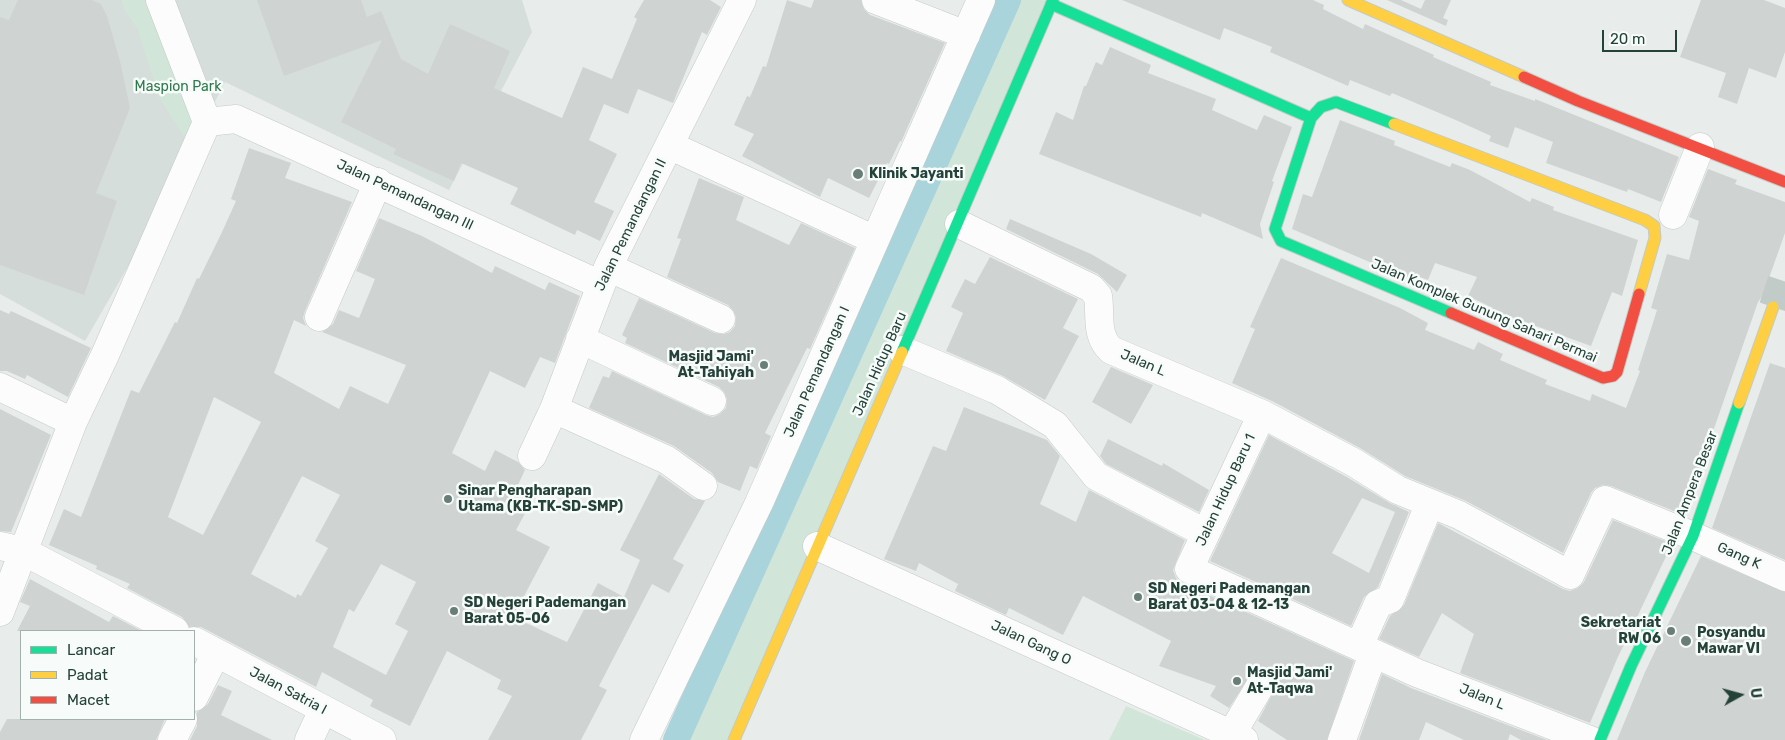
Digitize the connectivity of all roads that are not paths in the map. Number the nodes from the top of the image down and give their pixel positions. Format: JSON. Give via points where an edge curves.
{"nodes":[{"id":1,"x":160,"y":0,"type":"edge"},
{"id":2,"x":742,"y":0,"type":"edge"},
{"id":3,"x":876,"y":0,"type":"edge"},
{"id":4,"x":981,"y":0,"type":"edge"},
{"id":5,"x":1348,"y":0,"type":"edge"},
{"id":6,"x":1052,"y":2,"type":"edge"},
{"id":7,"x":966,"y":35,"type":"junction"},
{"id":8,"x":1311,"y":118,"type":"junction"},
{"id":9,"x":207,"y":122,"type":"junction"},
{"id":10,"x":671,"y":146,"type":"junction"},
{"id":11,"x":1700,"y":147,"type":"junction"},
{"id":12,"x":378,"y":182,"type":"junction"},
{"id":13,"x":1785,"y":182,"type":"edge"},
{"id":14,"x":1673,"y":215,"type":"dead end"},
{"id":15,"x":959,"y":224,"type":"junction"},
{"id":16,"x":876,"y":240,"type":"junction"},
{"id":17,"x":604,"y":276,"type":"junction"},
{"id":18,"x":1773,"y":307,"type":"tunnel mouth"},
{"id":19,"x":319,"y":316,"type":"dead end"},
{"id":20,"x":721,"y":319,"type":"dead end"},
{"id":21,"x":580,"y":339,"type":"junction"},
{"id":22,"x":902,"y":350,"type":"junction"},
{"id":23,"x":0,"y":388,"type":"edge"},
{"id":24,"x":712,"y":401,"type":"dead end"},
{"id":25,"x":554,"y":409,"type":"junction"},
{"id":26,"x":1262,"y":414,"type":"junction"},
{"id":27,"x":73,"y":422,"type":"junction"},
{"id":28,"x":532,"y":456,"type":"dead end"},
{"id":29,"x":703,"y":486,"type":"dead end"},
{"id":30,"x":1430,"y":503,"type":"junction"},
{"id":31,"x":1205,"y":533,"type":"junction"},
{"id":32,"x":1693,"y":536,"type":"junction"},
{"id":33,"x":817,"y":546,"type":"junction"},
{"id":34,"x":12,"y":549,"type":"edge"},
{"id":35,"x":1785,"y":577,"type":"edge"},
{"id":36,"x":0,"y":612,"type":"edge"},
{"id":37,"x":173,"y":630,"type":"edge"},
{"id":38,"x":205,"y":647,"type":"edge"},
{"id":39,"x":1366,"y":650,"type":"junction"},
{"id":40,"x":1260,"y":686,"type":"dead end"},
{"id":41,"x":195,"y":692,"type":"edge"},
{"id":42,"x":323,"y":710,"type":"junction"},
{"id":43,"x":182,"y":720,"type":"edge"},
{"id":44,"x":1238,"y":737,"type":"edge"},
{"id":45,"x":172,"y":740,"type":"edge"},
{"id":46,"x":309,"y":740,"type":"edge"},
{"id":47,"x":382,"y":740,"type":"edge"},
{"id":48,"x":644,"y":740,"type":"edge"},
{"id":49,"x":734,"y":740,"type":"edge"},
{"id":50,"x":1342,"y":740,"type":"edge"},
{"id":51,"x":1590,"y":740,"type":"edge"},
{"id":52,"x":1600,"y":740,"type":"edge"}],
"edges":[{"from":1,"to":9,"type":"street"},
{"from":2,"to":10,"type":"street","name":"Jalan Pemandangan II"},
{"from":3,"to":7,"type":"street"},
{"from":4,"to":7,"type":"street","name":"Jalan Pemandangan I"},
{"from":5,"to":11,"type":"street","via":[[1578,101]]},
{"from":6,"to":8,"type":"street"},
{"from":6,"to":15,"type":"street","name":"Jalan Hidup Baru"},
{"from":7,"to":16,"type":"street","name":"Jalan Pemandangan I"},
{"from":8,"to":8,"type":"street","name":"Jalan Komplek Gunung Sahari Permai","via":[[1320,107],[1336,102],[1654,226],[1655,238],[1617,372],[1603,378],[1281,241],[1275,229]]},
{"from":9,"to":12,"type":"street","name":"Jalan Pemandangan III","via":[[236,118]]},
{"from":9,"to":27,"type":"street"},
{"from":10,"to":16,"type":"street"},
{"from":10,"to":17,"type":"street","name":"Jalan Pemandangan II"},
{"from":11,"to":13,"type":"street"},
{"from":11,"to":14,"type":"street"},
{"from":12,"to":17,"type":"street","name":"Jalan Pemandangan III"},
{"from":12,"to":19,"type":"street"},
{"from":15,"to":22,"type":"street","name":"Jalan Hidup Baru"},
{"from":15,"to":26,"type":"street","name":"Jalan L","via":[[1091,288],[1098,296],[1100,334],[1111,350]]},
{"from":16,"to":48,"type":"street","name":"Jalan Pemandangan I","via":[[759,503]]},
{"from":17,"to":20,"type":"street","name":"Jalan Pemandangan III"},
{"from":17,"to":21,"type":"street","name":"Jalan Pemandangan II"},
{"from":18,"to":32,"type":"street","name":"Jalan Ampera Besar"},
{"from":21,"to":24,"type":"street"},
{"from":21,"to":25,"type":"street","name":"Jalan Pemandangan II"},
{"from":22,"to":31,"type":"street","via":[[997,390],[1047,420],[1096,476]]},
{"from":22,"to":33,"type":"street","name":"Jalan Hidup Baru"},
{"from":23,"to":27,"type":"street"},
{"from":25,"to":28,"type":"street","name":"Jalan Pemandangan II"},
{"from":25,"to":29,"type":"street","via":[[667,460]]},
{"from":26,"to":30,"type":"street","via":[[1398,490]]},
{"from":26,"to":31,"type":"street","name":"Jalan Hidup Baru 1"},
{"from":27,"to":34,"type":"street"},
{"from":30,"to":32,"type":"street","via":[[1459,515],[1570,575],[1605,500]]},
{"from":30,"to":39,"type":"street","via":[[1390,599],[1378,604]]},
{"from":31,"to":39,"type":"street","name":"Jalan Hidup Baru 1","via":[[1189,569]]},
{"from":32,"to":35,"type":"street","name":"Gang K"},
{"from":32,"to":52,"type":"street","name":"Jalan Ampera Besar"},
{"from":33,"to":44,"type":"street","name":"Jalan Gang O"},
{"from":33,"to":49,"type":"street","name":"Jalan Hidup Baru"},
{"from":34,"to":36,"type":"street"},
{"from":34,"to":37,"type":"street"},
{"from":38,"to":41,"type":"street"},
{"from":38,"to":42,"type":"street","name":"Jalan Satria I"},
{"from":39,"to":50,"type":"street"},
{"from":39,"to":51,"type":"street","name":"Jalan L"},
{"from":40,"to":44,"type":"street"},
{"from":42,"to":46,"type":"street"},
{"from":42,"to":47,"type":"street","name":"Jalan Satria I"},
{"from":43,"to":45,"type":"street"}]}
